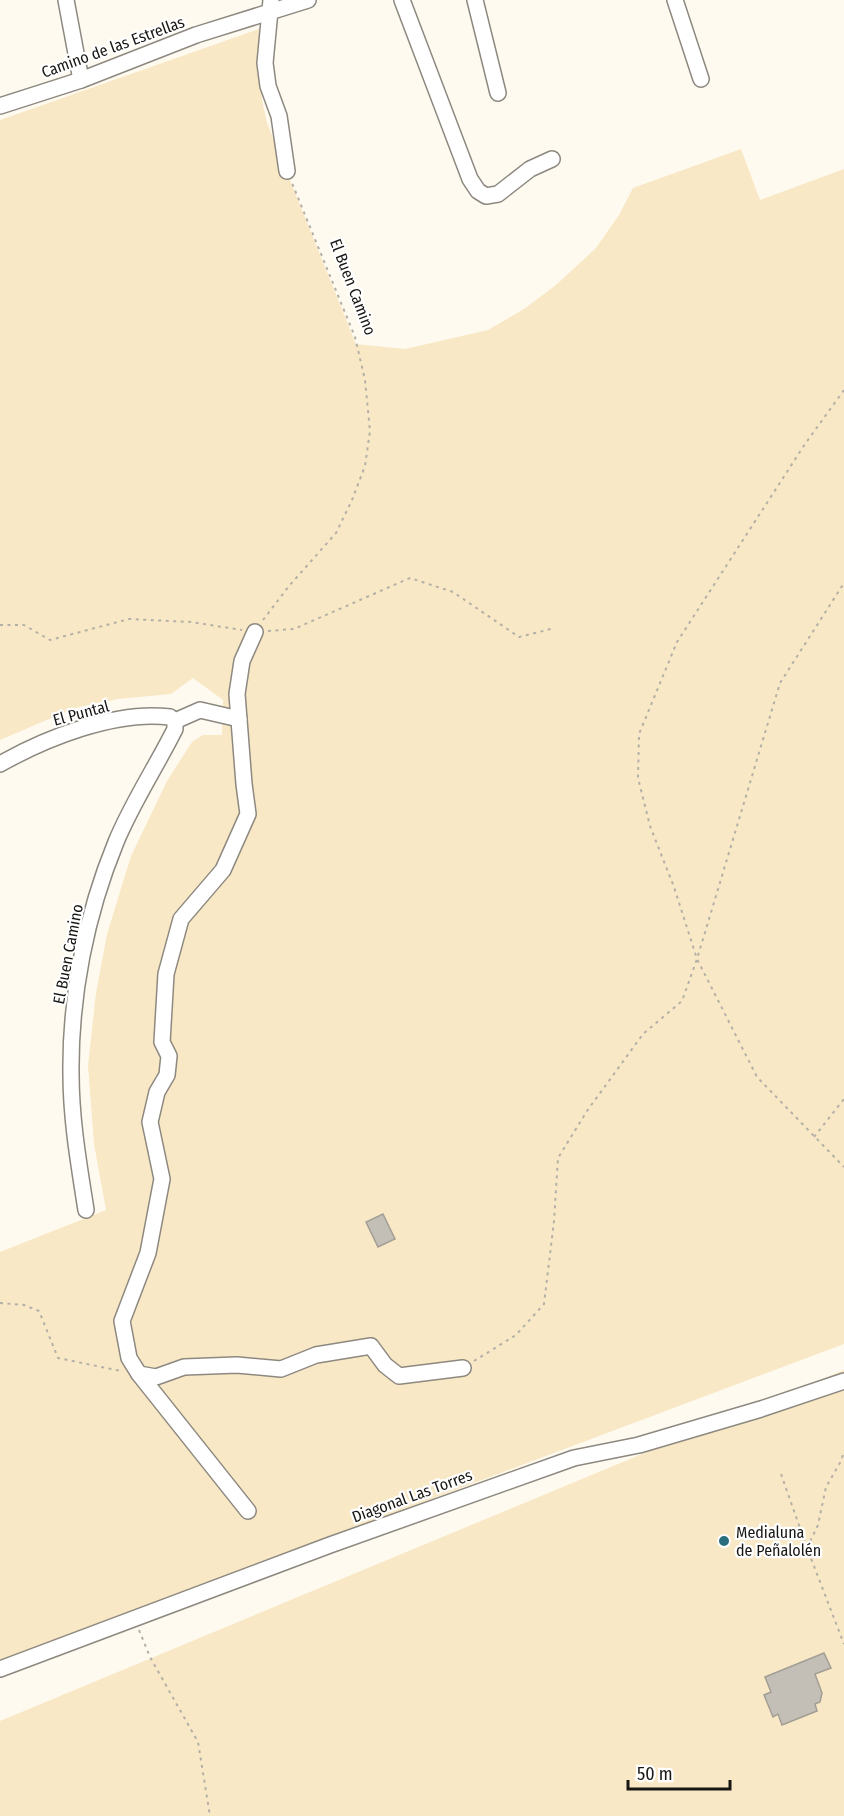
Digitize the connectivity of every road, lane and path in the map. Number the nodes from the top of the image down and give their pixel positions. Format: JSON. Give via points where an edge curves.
{"nodes":[{"id":1,"x":66,"y":0,"type":"edge"},
{"id":2,"x":308,"y":0,"type":"edge"},
{"id":3,"x":402,"y":0,"type":"edge"},
{"id":4,"x":476,"y":0,"type":"edge"},
{"id":5,"x":675,"y":0,"type":"edge"},
{"id":6,"x":270,"y":6,"type":"edge"},
{"id":7,"x":701,"y":79,"type":"dead end"},
{"id":8,"x":81,"y":80,"type":"junction"},
{"id":9,"x":498,"y":93,"type":"dead end"},
{"id":10,"x":0,"y":106,"type":"edge"},
{"id":11,"x":552,"y":159,"type":"dead end"},
{"id":12,"x":287,"y":171,"type":"joint"},
{"id":13,"x":844,"y":390,"type":"edge"},
{"id":14,"x":844,"y":583,"type":"edge"},
{"id":15,"x":0,"y":625,"type":"edge"},
{"id":16,"x":555,"y":628,"type":"dead end"},
{"id":17,"x":255,"y":632,"type":"junction"},
{"id":18,"x":239,"y":719,"type":"junction"},
{"id":19,"x":175,"y":722,"type":"junction"},
{"id":20,"x":0,"y":764,"type":"edge"},
{"id":21,"x":697,"y":959,"type":"junction"},
{"id":22,"x":844,"y":1099,"type":"edge"},
{"id":23,"x":814,"y":1137,"type":"junction"},
{"id":24,"x":844,"y":1167,"type":"edge"},
{"id":25,"x":86,"y":1210,"type":"dead end"},
{"id":26,"x":0,"y":1303,"type":"edge"},
{"id":27,"x":463,"y":1368,"type":"joint"},
{"id":28,"x":139,"y":1374,"type":"junction"},
{"id":29,"x":844,"y":1381,"type":"edge"},
{"id":30,"x":844,"y":1452,"type":"edge"},
{"id":31,"x":781,"y":1473,"type":"dead end"},
{"id":32,"x":248,"y":1511,"type":"dead end"},
{"id":33,"x":807,"y":1548,"type":"junction"},
{"id":34,"x":143,"y":1639,"type":"dead end"},
{"id":35,"x":844,"y":1644,"type":"edge"},
{"id":36,"x":0,"y":1670,"type":"edge"},
{"id":37,"x":210,"y":1816,"type":"edge"}],
"edges":[{"from":1,"to":8,"type":"street"},
{"from":2,"to":6,"type":"street","name":"Camino de las Estrellas"},
{"from":3,"to":11,"type":"street","via":[[478,191],[486,196],[498,194],[530,169]]},
{"from":4,"to":9,"type":"street"},
{"from":5,"to":7,"type":"street"},
{"from":6,"to":8,"type":"street","name":"Camino de las Estrellas"},
{"from":6,"to":12,"type":"street","via":[[265,63],[279,116]]},
{"from":8,"to":10,"type":"street","name":"Camino de las Estrellas"},
{"from":12,"to":17,"type":"path","name":"El Buen Camino","via":[[355,337],[365,380],[370,432],[364,466],[336,533]]},
{"from":13,"to":21,"type":"path","via":[[677,642],[639,734],[638,778],[650,826]]},
{"from":14,"to":21,"type":"path","via":[[780,683]]},
{"from":15,"to":17,"type":"path","via":[[24,625],[50,640],[129,619],[191,622]]},
{"from":16,"to":17,"type":"path","via":[[519,637],[453,592],[410,578],[294,629]]},
{"from":17,"to":18,"type":"street","via":[[242,660],[237,694]]},
{"from":18,"to":19,"type":"street","via":[[200,710]]},
{"from":18,"to":28,"type":"street","via":[[248,814],[224,870],[182,919],[166,974],[162,1042],[169,1056],[167,1075],[157,1092],[150,1122],[162,1179],[148,1253],[122,1321],[129,1359]]},
{"from":19,"to":20,"type":"street","name":"El Puntal","via":[[170,717],[154,716],[91,727],[27,749]]},
{"from":19,"to":25,"type":"street","name":"El Buen Camino","via":[[175,729],[116,842],[81,963],[71,1076]]},
{"from":21,"to":23,"type":"path","via":[[757,1077]]},
{"from":21,"to":27,"type":"path","via":[[682,1001],[643,1034],[587,1110],[558,1158],[544,1305],[516,1335]]},
{"from":22,"to":23,"type":"path"},
{"from":23,"to":24,"type":"path"},
{"from":26,"to":28,"type":"path","via":[[39,1311],[58,1358]]},
{"from":27,"to":28,"type":"street","via":[[399,1376],[370,1346],[316,1355],[281,1369],[237,1365],[184,1367],[156,1377]]},
{"from":28,"to":32,"type":"street"},
{"from":29,"to":36,"type":"street","name":"Diagonal Las Torres","via":[[650,1441],[574,1458]]},
{"from":30,"to":33,"type":"path","via":[[826,1487],[818,1525]]},
{"from":31,"to":33,"type":"path"},
{"from":33,"to":35,"type":"path"},
{"from":34,"to":37,"type":"path","via":[[198,1742]]}]}
